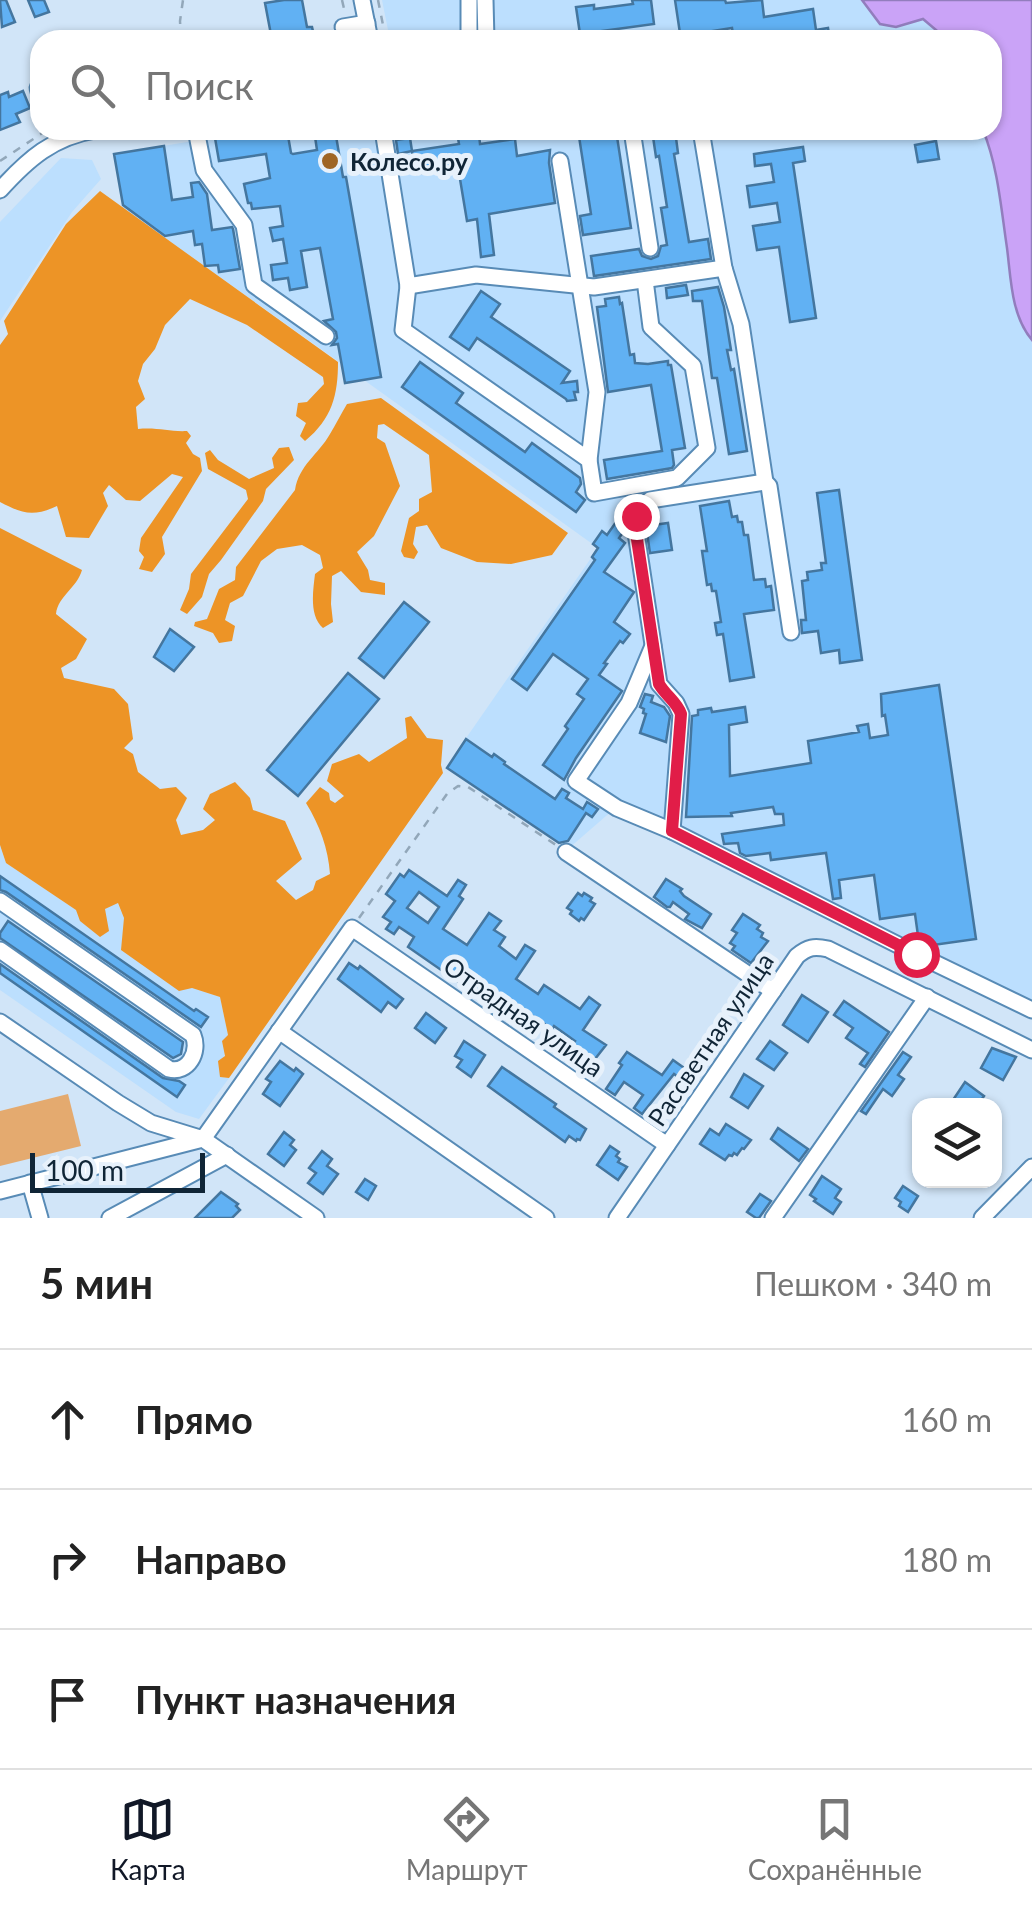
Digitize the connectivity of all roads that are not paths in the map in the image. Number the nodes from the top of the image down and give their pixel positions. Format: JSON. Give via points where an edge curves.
{"nodes":[{"id":1,"x":362,"y":0,"type":"edge"},
{"id":2,"x":469,"y":0,"type":"edge"},
{"id":3,"x":485,"y":0,"type":"edge"},
{"id":4,"x":367,"y":23,"type":"junction"},
{"id":5,"x":343,"y":27,"type":"dead end"},
{"id":6,"x":368,"y":30,"type":"edge"},
{"id":7,"x":470,"y":30,"type":"edge"},
{"id":8,"x":486,"y":30,"type":"edge"},
{"id":9,"x":47,"y":140,"type":"edge"},
{"id":10,"x":198,"y":140,"type":"edge"},
{"id":11,"x":385,"y":140,"type":"edge"},
{"id":12,"x":634,"y":140,"type":"edge"},
{"id":13,"x":703,"y":140,"type":"edge"},
{"id":14,"x":560,"y":161,"type":"dead end"},
{"id":15,"x":0,"y":190,"type":"edge"},
{"id":16,"x":650,"y":248,"type":"dead end"},
{"id":17,"x":724,"y":268,"type":"junction"},
{"id":18,"x":644,"y":280,"type":"junction"},
{"id":19,"x":408,"y":286,"type":"junction"},
{"id":20,"x":580,"y":286,"type":"junction"},
{"id":21,"x":326,"y":336,"type":"dead end"},
{"id":22,"x":589,"y":460,"type":"junction"},
{"id":23,"x":765,"y":482,"type":"junction"},
{"id":24,"x":791,"y":632,"type":"dead end"},
{"id":25,"x":653,"y":646,"type":"junction"},
{"id":26,"x":672,"y":831,"type":"junction"},
{"id":27,"x":566,"y":852,"type":"road end"},
{"id":28,"x":1,"y":904,"type":"edge"},
{"id":29,"x":0,"y":950,"type":"edge"},
{"id":30,"x":773,"y":991,"type":"junction"},
{"id":31,"x":927,"y":997,"type":"junction"},
{"id":32,"x":1032,"y":1010,"type":"edge"},
{"id":33,"x":0,"y":1022,"type":"edge"},
{"id":34,"x":280,"y":1031,"type":"junction"},
{"id":35,"x":1032,"y":1050,"type":"edge"},
{"id":36,"x":203,"y":1139,"type":"junction"},
{"id":37,"x":667,"y":1146,"type":"junction"},
{"id":38,"x":227,"y":1156,"type":"junction"},
{"id":39,"x":1032,"y":1167,"type":"edge"},
{"id":40,"x":30,"y":1183,"type":"junction"},
{"id":41,"x":0,"y":1191,"type":"edge"},
{"id":42,"x":40,"y":1218,"type":"edge"},
{"id":43,"x":110,"y":1218,"type":"edge"},
{"id":44,"x":316,"y":1218,"type":"edge"},
{"id":45,"x":546,"y":1218,"type":"edge"},
{"id":46,"x":617,"y":1218,"type":"edge"},
{"id":47,"x":773,"y":1218,"type":"edge"},
{"id":48,"x":982,"y":1218,"type":"edge"}],
"edges":[{"from":1,"to":4,"type":"street"},
{"from":2,"to":7,"type":"street"},
{"from":3,"to":8,"type":"street"},
{"from":4,"to":5,"type":"street"},
{"from":4,"to":6,"type":"street"},
{"from":9,"to":15,"type":"street"},
{"from":10,"to":21,"type":"street","via":[[204,170],[244,225],[254,284]]},
{"from":11,"to":19,"type":"street"},
{"from":12,"to":16,"type":"street"},
{"from":13,"to":17,"type":"street"},
{"from":14,"to":20,"type":"street"},
{"from":17,"to":18,"type":"street"},
{"from":17,"to":23,"type":"street","via":[[741,324]]},
{"from":18,"to":20,"type":"street"},
{"from":18,"to":22,"type":"street","via":[[652,328],[693,366],[707,448],[677,478],[594,492]]},
{"from":19,"to":20,"type":"street","via":[[476,276]]},
{"from":19,"to":22,"type":"street","via":[[403,330]]},
{"from":20,"to":22,"type":"street","via":[[597,392]]},
{"from":23,"to":24,"type":"street"},
{"from":23,"to":25,"type":"street","via":[[640,507],[635,526]]},
{"from":25,"to":26,"type":"street","via":[[659,684],[681,714]]},
{"from":25,"to":26,"type":"street","via":[[629,703],[576,781],[617,808]]},
{"from":26,"to":32,"type":"street"},
{"from":27,"to":30,"type":"street"},
{"from":28,"to":29,"type":"street","via":[[194,1035],[194,1055],[174,1071]]},
{"from":30,"to":31,"type":"street","name":"Рассветная улица","via":[[797,956],[814,946]]},
{"from":30,"to":37,"type":"street","name":"Рассветная улица"},
{"from":31,"to":35,"type":"street","name":"Рассветная улица"},
{"from":31,"to":47,"type":"street"},
{"from":33,"to":36,"type":"street","via":[[151,1123]]},
{"from":34,"to":36,"type":"street"},
{"from":34,"to":37,"type":"street","name":"Отрадная улица","via":[[352,928]]},
{"from":34,"to":45,"type":"street"},
{"from":36,"to":38,"type":"street"},
{"from":36,"to":40,"type":"street"},
{"from":37,"to":46,"type":"street","name":"Рассветная улица"},
{"from":38,"to":43,"type":"street"},
{"from":38,"to":44,"type":"street"},
{"from":39,"to":48,"type":"street"},
{"from":40,"to":41,"type":"street"},
{"from":40,"to":42,"type":"street"}]}
